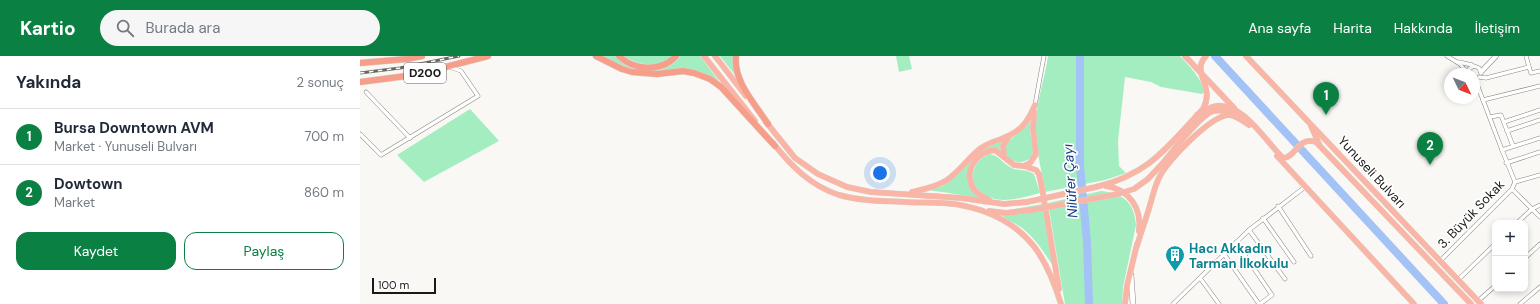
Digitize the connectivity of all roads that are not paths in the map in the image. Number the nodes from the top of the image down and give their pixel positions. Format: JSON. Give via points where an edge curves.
{"nodes":[{"id":1,"x":422,"y":56,"type":"edge"},
{"id":2,"x":488,"y":56,"type":"edge"},
{"id":3,"x":596,"y":56,"type":"edge"},
{"id":4,"x":618,"y":56,"type":"edge"},
{"id":5,"x":676,"y":56,"type":"edge"},
{"id":6,"x":704,"y":56,"type":"edge"},
{"id":7,"x":715,"y":56,"type":"edge"},
{"id":8,"x":736,"y":56,"type":"edge"},
{"id":9,"x":1044,"y":56,"type":"edge"},
{"id":10,"x":1185,"y":56,"type":"edge"},
{"id":11,"x":1206,"y":56,"type":"edge"},
{"id":12,"x":1447,"y":56,"type":"edge"},
{"id":13,"x":1496,"y":56,"type":"edge"},
{"id":14,"x":1526,"y":56,"type":"edge"},
{"id":15,"x":1248,"y":57,"type":"edge"},
{"id":16,"x":1456,"y":61,"type":"junction"},
{"id":17,"x":360,"y":63,"type":"edge"},
{"id":18,"x":1474,"y":66,"type":"junction"},
{"id":19,"x":448,"y":67,"type":"junction"},
{"id":20,"x":1529,"y":67,"type":"junction"},
{"id":21,"x":1462,"y":68,"type":"edge"},
{"id":22,"x":1471,"y":68,"type":"edge"},
{"id":23,"x":1540,"y":71,"type":"edge"},
{"id":24,"x":1481,"y":72,"type":"joint"},
{"id":25,"x":1201,"y":74,"type":"junction"},
{"id":26,"x":1480,"y":78,"type":"edge"},
{"id":27,"x":360,"y":82,"type":"edge"},
{"id":28,"x":1540,"y":86,"type":"edge"},
{"id":29,"x":1480,"y":91,"type":"edge"},
{"id":30,"x":366,"y":92,"type":"dead end"},
{"id":31,"x":1483,"y":100,"type":"junction"},
{"id":32,"x":1035,"y":105,"type":"junction"},
{"id":33,"x":1540,"y":110,"type":"edge"},
{"id":34,"x":1236,"y":111,"type":"junction"},
{"id":35,"x":1197,"y":115,"type":"junction"},
{"id":36,"x":1490,"y":117,"type":"junction"},
{"id":37,"x":1242,"y":118,"type":"junction"},
{"id":38,"x":1306,"y":118,"type":"junction"},
{"id":39,"x":1540,"y":120,"type":"edge"},
{"id":40,"x":1504,"y":122,"type":"junction"},
{"id":41,"x":768,"y":124,"type":"junction"},
{"id":42,"x":1249,"y":125,"type":"junction"},
{"id":43,"x":1507,"y":131,"type":"junction"},
{"id":44,"x":360,"y":134,"type":"edge"},
{"id":45,"x":1011,"y":135,"type":"junction"},
{"id":46,"x":410,"y":138,"type":"junction"},
{"id":47,"x":1540,"y":138,"type":"edge"},
{"id":48,"x":775,"y":146,"type":"junction"},
{"id":49,"x":1320,"y":146,"type":"junction"},
{"id":50,"x":1513,"y":146,"type":"junction"},
{"id":51,"x":1502,"y":150,"type":"junction"},
{"id":52,"x":1540,"y":152,"type":"edge"},
{"id":53,"x":1008,"y":161,"type":"junction"},
{"id":54,"x":1506,"y":163,"type":"junction"},
{"id":55,"x":1024,"y":166,"type":"junction"},
{"id":56,"x":1540,"y":175,"type":"edge"},
{"id":57,"x":1514,"y":182,"type":"junction"},
{"id":58,"x":1096,"y":187,"type":"junction"},
{"id":59,"x":1305,"y":187,"type":"junction"},
{"id":60,"x":1512,"y":189,"type":"junction"},
{"id":61,"x":908,"y":193,"type":"junction"},
{"id":62,"x":994,"y":203,"type":"junction"},
{"id":63,"x":1540,"y":205,"type":"edge"},
{"id":64,"x":1278,"y":206,"type":"junction"},
{"id":65,"x":1532,"y":209,"type":"junction"},
{"id":66,"x":981,"y":211,"type":"junction"},
{"id":67,"x":1540,"y":217,"type":"edge"},
{"id":68,"x":1263,"y":218,"type":"junction"},
{"id":69,"x":1520,"y":220,"type":"edge"},
{"id":70,"x":1249,"y":230,"type":"junction"},
{"id":71,"x":1236,"y":242,"type":"junction"},
{"id":72,"x":1540,"y":244,"type":"edge"},
{"id":73,"x":1137,"y":246,"type":"junction"},
{"id":74,"x":1492,"y":247,"type":"edge"},
{"id":75,"x":1224,"y":254,"type":"junction"},
{"id":76,"x":1311,"y":256,"type":"dead end"},
{"id":77,"x":1527,"y":256,"type":"edge"},
{"id":78,"x":1440,"y":261,"type":"junction"},
{"id":79,"x":1294,"y":262,"type":"dead end"},
{"id":80,"x":1132,"y":265,"type":"junction"},
{"id":81,"x":1200,"y":278,"type":"junction"},
{"id":82,"x":1285,"y":279,"type":"dead end"},
{"id":83,"x":1458,"y":280,"type":"junction"},
{"id":84,"x":1540,"y":286,"type":"edge"},
{"id":85,"x":1492,"y":289,"type":"edge"},
{"id":86,"x":1218,"y":302,"type":"edge"},
{"id":87,"x":1480,"y":303,"type":"edge"},
{"id":88,"x":1061,"y":304,"type":"edge"},
{"id":89,"x":1125,"y":304,"type":"edge"},
{"id":90,"x":1133,"y":304,"type":"edge"},
{"id":91,"x":1173,"y":304,"type":"edge"},
{"id":92,"x":1213,"y":304,"type":"edge"},
{"id":93,"x":1260,"y":304,"type":"edge"},
{"id":94,"x":1414,"y":304,"type":"edge"},
{"id":95,"x":1471,"y":304,"type":"edge"},
{"id":96,"x":1520,"y":304,"type":"edge"}],
"edges":[{"from":1,"to":17,"type":"highway","number":"D200"},
{"from":2,"to":19,"type":"highway","number":"D200"},
{"from":3,"to":48,"type":"highway","via":[[632,72],[657,74],[683,71],[710,79]]},
{"from":4,"to":5,"type":"highway","via":[[633,64],[651,68],[669,64]]},
{"from":6,"to":48,"type":"main road"},
{"from":7,"to":41,"type":"main road"},
{"from":8,"to":41,"type":"highway","via":[[735,65],[741,82]]},
{"from":9,"to":32,"type":"street"},
{"from":10,"to":25,"type":"main road"},
{"from":11,"to":25,"type":"main road","via":[[1201,61]]},
{"from":12,"to":16,"type":"street"},
{"from":13,"to":24,"type":"street"},
{"from":14,"to":20,"type":"street"},
{"from":15,"to":38,"type":"main road","name":"Yunuseli Bulvarı"},
{"from":16,"to":18,"type":"street"},
{"from":16,"to":21,"type":"street"},
{"from":18,"to":22,"type":"street"},
{"from":18,"to":24,"type":"street"},
{"from":19,"to":27,"type":"highway","number":"D200","via":[[414,75]]},
{"from":19,"to":46,"type":"street","via":[[461,71],[478,96]]},
{"from":20,"to":23,"type":"street","via":[[1531,73]]},
{"from":20,"to":26,"type":"street"},
{"from":25,"to":34,"type":"main road"},
{"from":25,"to":35,"type":"main road","via":[[1208,97],[1207,103]]},
{"from":28,"to":31,"type":"street"},
{"from":29,"to":31,"type":"street"},
{"from":30,"to":46,"type":"street"},
{"from":31,"to":36,"type":"street"},
{"from":32,"to":45,"type":"main road","via":[[1022,128]]},
{"from":32,"to":55,"type":"main road","via":[[1033,129],[1036,154]]},
{"from":33,"to":40,"type":"street"},
{"from":34,"to":35,"type":"main road","via":[[1216,106]]},
{"from":34,"to":37,"type":"main road"},
{"from":34,"to":49,"type":"main road","via":[[1251,122],[1283,158],[1304,142],[1312,141]]},
{"from":35,"to":58,"type":"main road","via":[[1149,164],[1122,179]]},
{"from":36,"to":40,"type":"street","via":[[1501,115]]},
{"from":36,"to":51,"type":"street"},
{"from":37,"to":42,"type":"main road"},
{"from":37,"to":66,"type":"main road","bridge":true,"via":[[1227,111],[1211,112],[1148,179],[1134,189],[1032,210],[1006,213]]},
{"from":38,"to":49,"type":"main road"},
{"from":38,"to":78,"type":"main road","name":"Yunuseli Bulvarı"},
{"from":39,"to":43,"type":"street"},
{"from":40,"to":43,"type":"street"},
{"from":41,"to":61,"type":"main road","via":[[795,158],[828,179],[847,187],[871,192]]},
{"from":42,"to":59,"type":"main road"},
{"from":42,"to":73,"type":"main road","via":[[1229,115],[1215,120],[1169,162],[1154,189]]},
{"from":43,"to":50,"type":"street"},
{"from":44,"to":46,"type":"street","via":[[381,155]]},
{"from":45,"to":53,"type":"main road","via":[[1003,149]]},
{"from":45,"to":61,"type":"main road","via":[[983,146],[947,180],[936,186]]},
{"from":47,"to":50,"type":"street"},
{"from":48,"to":66,"type":"main road","via":[[802,175],[838,194],[860,200],[954,204]]},
{"from":49,"to":95,"type":"main road","name":"Yunuseli Bulvarı"},
{"from":50,"to":51,"type":"street"},
{"from":51,"to":54,"type":"street"},
{"from":52,"to":54,"type":"street"},
{"from":53,"to":55,"type":"main road","via":[[1014,165]]},
{"from":53,"to":62,"type":"main road","via":[[999,152],[988,150],[972,165],[971,183],[983,197]]},
{"from":54,"to":57,"type":"street"},
{"from":55,"to":88,"type":"main road","via":[[1036,170],[1039,174]]},
{"from":56,"to":57,"type":"street","name":"3. Büyük Sokak"},
{"from":57,"to":60,"type":"street","name":"3. Büyük Sokak"},
{"from":58,"to":62,"type":"main road","bridge":true,"via":[[1027,202]]},
{"from":58,"to":73,"type":"main road","via":[[1118,189],[1133,201],[1139,218]]},
{"from":59,"to":64,"type":"street"},
{"from":59,"to":94,"type":"main road"},
{"from":60,"to":65,"type":"street"},
{"from":60,"to":78,"type":"street","name":"3. Büyük Sokak"},
{"from":61,"to":62,"type":"main road"},
{"from":63,"to":65,"type":"street"},
{"from":64,"to":68,"type":"street"},
{"from":64,"to":76,"type":"street"},
{"from":65,"to":67,"type":"street"},
{"from":65,"to":69,"type":"street"},
{"from":66,"to":88,"type":"main road","via":[[1008,223],[1034,245],[1048,268]]},
{"from":68,"to":70,"type":"street"},
{"from":68,"to":79,"type":"street"},
{"from":70,"to":71,"type":"street"},
{"from":70,"to":82,"type":"street"},
{"from":71,"to":75,"type":"street"},
{"from":71,"to":93,"type":"street","via":[[1272,295]]},
{"from":72,"to":77,"type":"street"},
{"from":73,"to":80,"type":"main road"},
{"from":74,"to":83,"type":"street"},
{"from":75,"to":81,"type":"street"},
{"from":75,"to":93,"type":"street"},
{"from":78,"to":83,"type":"main road","name":"Yunuseli Bulvarı"},
{"from":80,"to":89,"type":"main road"},
{"from":80,"to":90,"type":"main road"},
{"from":81,"to":86,"type":"street"},
{"from":81,"to":91,"type":"street"},
{"from":83,"to":87,"type":"main road","name":"Yunuseli Bulvarı"},
{"from":84,"to":96,"type":"street"},
{"from":85,"to":87,"type":"street"},
{"from":86,"to":92,"type":"street"}]}
